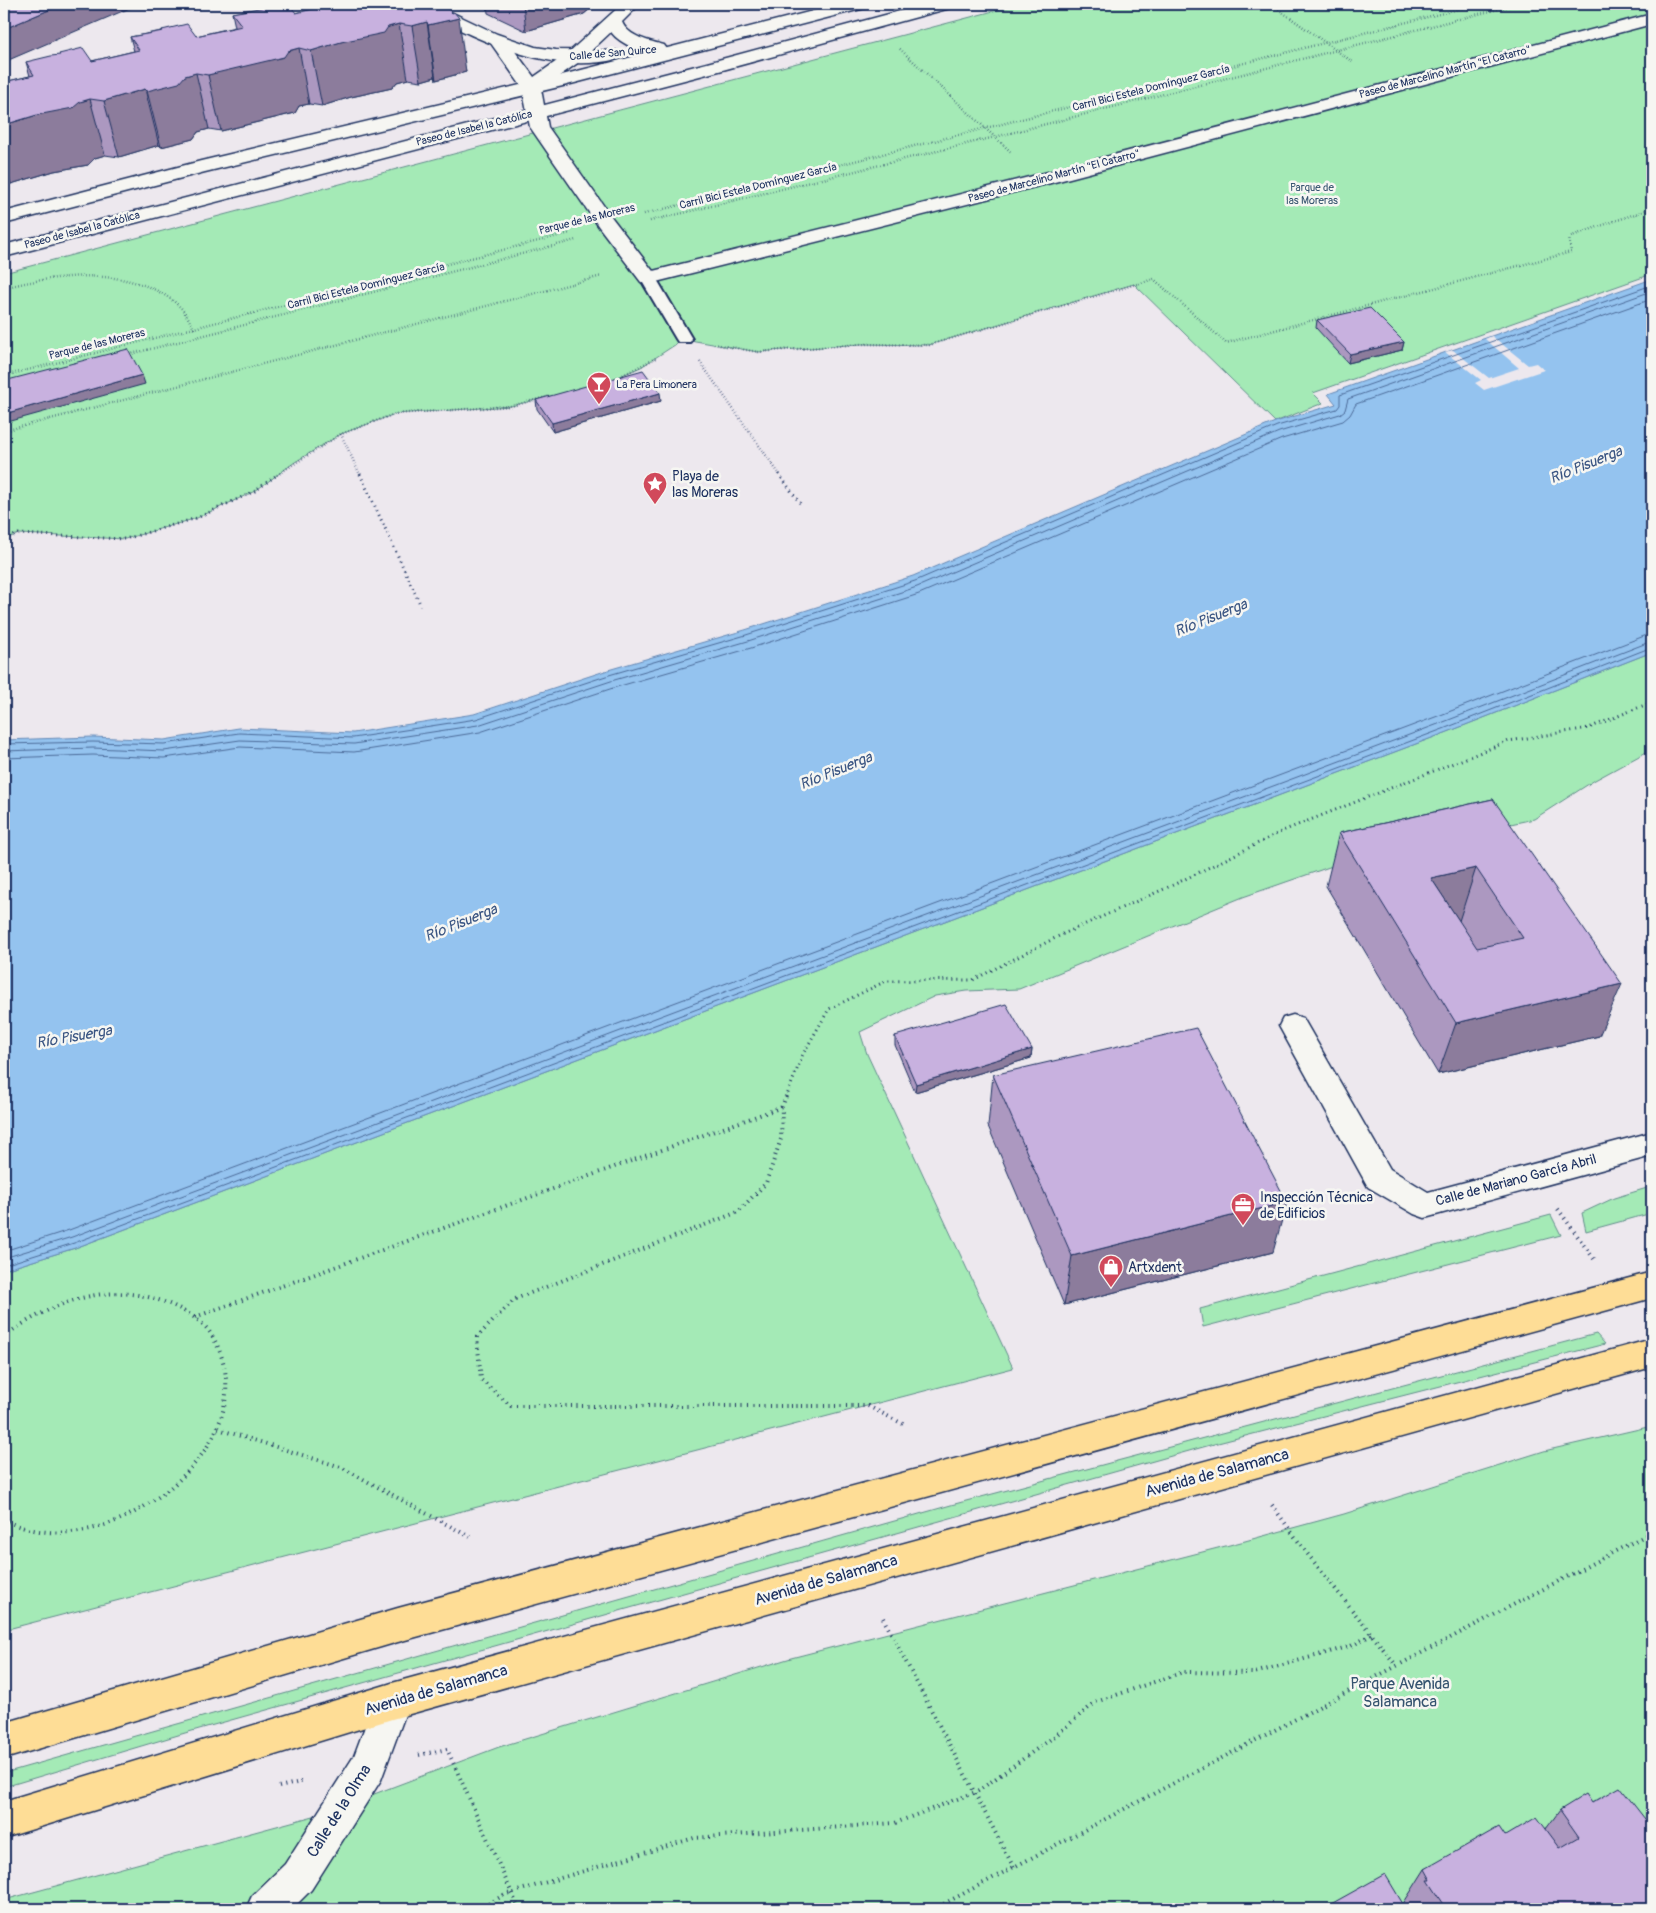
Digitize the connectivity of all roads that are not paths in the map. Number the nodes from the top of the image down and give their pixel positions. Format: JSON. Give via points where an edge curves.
{"nodes":[{"id":1,"x":421,"y":4,"type":"edge"},
{"id":2,"x":632,"y":4,"type":"edge"},
{"id":3,"x":860,"y":4,"type":"edge"},
{"id":4,"x":944,"y":4,"type":"edge"},
{"id":5,"x":1652,"y":18,"type":"edge"},
{"id":6,"x":613,"y":21,"type":"junction"},
{"id":7,"x":499,"y":42,"type":"junction"},
{"id":8,"x":699,"y":44,"type":"junction"},
{"id":9,"x":658,"y":49,"type":"junction"},
{"id":10,"x":573,"y":58,"type":"junction"},
{"id":11,"x":530,"y":88,"type":"junction"},
{"id":12,"x":535,"y":113,"type":"junction"},
{"id":13,"x":4,"y":218,"type":"edge"},
{"id":14,"x":4,"y":251,"type":"edge"},
{"id":15,"x":643,"y":272,"type":"junction"},
{"id":16,"x":684,"y":339,"type":"road end"},
{"id":17,"x":1293,"y":1026,"type":"dead end"},
{"id":18,"x":1652,"y":1144,"type":"edge"},
{"id":19,"x":1652,"y":1285,"type":"edge"},
{"id":20,"x":1652,"y":1353,"type":"edge"},
{"id":21,"x":392,"y":1702,"type":"junction"},
{"id":22,"x":4,"y":1741,"type":"edge"},
{"id":23,"x":4,"y":1820,"type":"edge"},
{"id":24,"x":265,"y":1909,"type":"edge"}],
"edges":[{"from":1,"to":7,"type":"street","name":"Calle de San Quirce"},
{"from":2,"to":6,"type":"street"},
{"from":3,"to":8,"type":"street","name":"Paseo de Isabel la Católica"},
{"from":4,"to":12,"type":"street","name":"Paseo de Isabel la Católica"},
{"from":5,"to":15,"type":"street","name":"Paseo de Marcelino Martín \"El Catarro\"","via":[[1040,180]]},
{"from":6,"to":9,"type":"street","via":[[621,34]]},
{"from":6,"to":10,"type":"street"},
{"from":7,"to":10,"type":"street","name":"Calle de San Quirce","via":[[544,56]]},
{"from":7,"to":11,"type":"street","name":"Calle de San Quirce"},
{"from":8,"to":9,"type":"street","name":"Calle de San Quirce"},
{"from":8,"to":11,"type":"street","name":"Paseo de Isabel la Católica"},
{"from":9,"to":10,"type":"street","name":"Calle de San Quirce"},
{"from":10,"to":11,"type":"street"},
{"from":11,"to":12,"type":"street","name":"Calle de San Quirce","via":[[536,104]]},
{"from":11,"to":13,"type":"street","name":"Paseo de Isabel la Católica","via":[[211,164]]},
{"from":12,"to":14,"type":"street","name":"Paseo de Isabel la Católica"},
{"from":12,"to":15,"type":"street","via":[[539,127]]},
{"from":15,"to":16,"type":"lane"},
{"from":17,"to":18,"type":"street","name":"Calle de Mariano García Abril","via":[[1379,1178],[1425,1205]]},
{"from":19,"to":22,"type":"highway","via":[[398,1625]]},
{"from":20,"to":21,"type":"highway","name":"Avenida de Salamanca"},
{"from":21,"to":23,"type":"highway","name":"Avenida de Salamanca"},
{"from":21,"to":24,"type":"street","name":"Calle de la Olma","via":[[368,1766],[298,1877]]}]}
